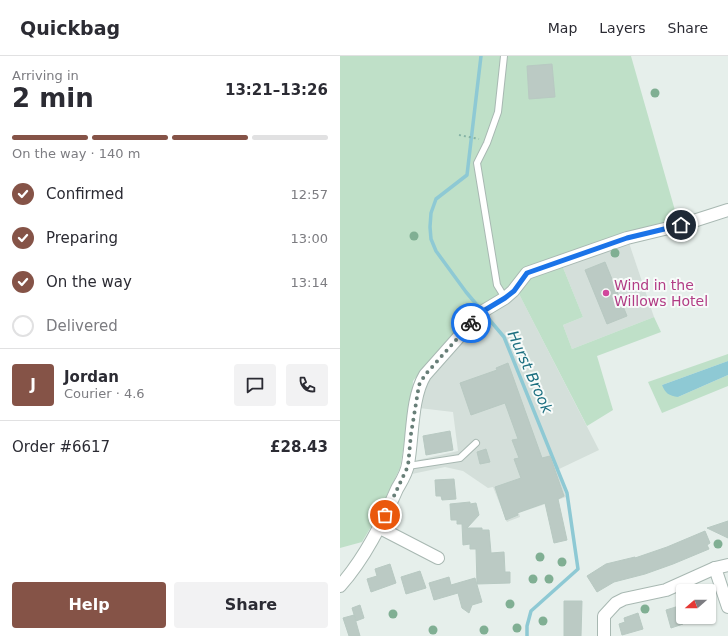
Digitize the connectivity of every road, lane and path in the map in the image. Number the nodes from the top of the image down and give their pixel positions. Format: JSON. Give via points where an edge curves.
{"nodes":[{"id":1,"x":504,"y":56,"type":"edge"},
{"id":2,"x":459,"y":135,"type":"dead end"},
{"id":3,"x":479,"y":139,"type":"dead end"},
{"id":4,"x":728,"y":210,"type":"edge"},
{"id":5,"x":501,"y":300,"type":"junction"},
{"id":6,"x":476,"y":444,"type":"dead end"},
{"id":7,"x":408,"y":466,"type":"junction"},
{"id":8,"x":380,"y":528,"type":"junction"},
{"id":9,"x":438,"y":558,"type":"dead end"},
{"id":10,"x":728,"y":565,"type":"edge"},
{"id":11,"x":715,"y":568,"type":"junction"},
{"id":12,"x":340,"y":586,"type":"edge"},
{"id":13,"x":728,"y":607,"type":"edge"},
{"id":14,"x":604,"y":636,"type":"edge"}],
"edges":[{"from":1,"to":5,"type":"lane","via":[[498,112],[477,163]]},
{"from":2,"to":3,"type":"path"},
{"from":4,"to":5,"type":"street","via":[[627,238],[527,273],[514,291]]},
{"from":5,"to":7,"type":"street","via":[[480,313],[419,385]]},
{"from":6,"to":7,"type":"lane","via":[[460,458]]},
{"from":7,"to":8,"type":"street"},
{"from":8,"to":9,"type":"street"},
{"from":8,"to":12,"type":"street"},
{"from":10,"to":11,"type":"street"},
{"from":11,"to":13,"type":"street"},
{"from":11,"to":14,"type":"street","via":[[666,590],[616,603],[604,616]]}]}
